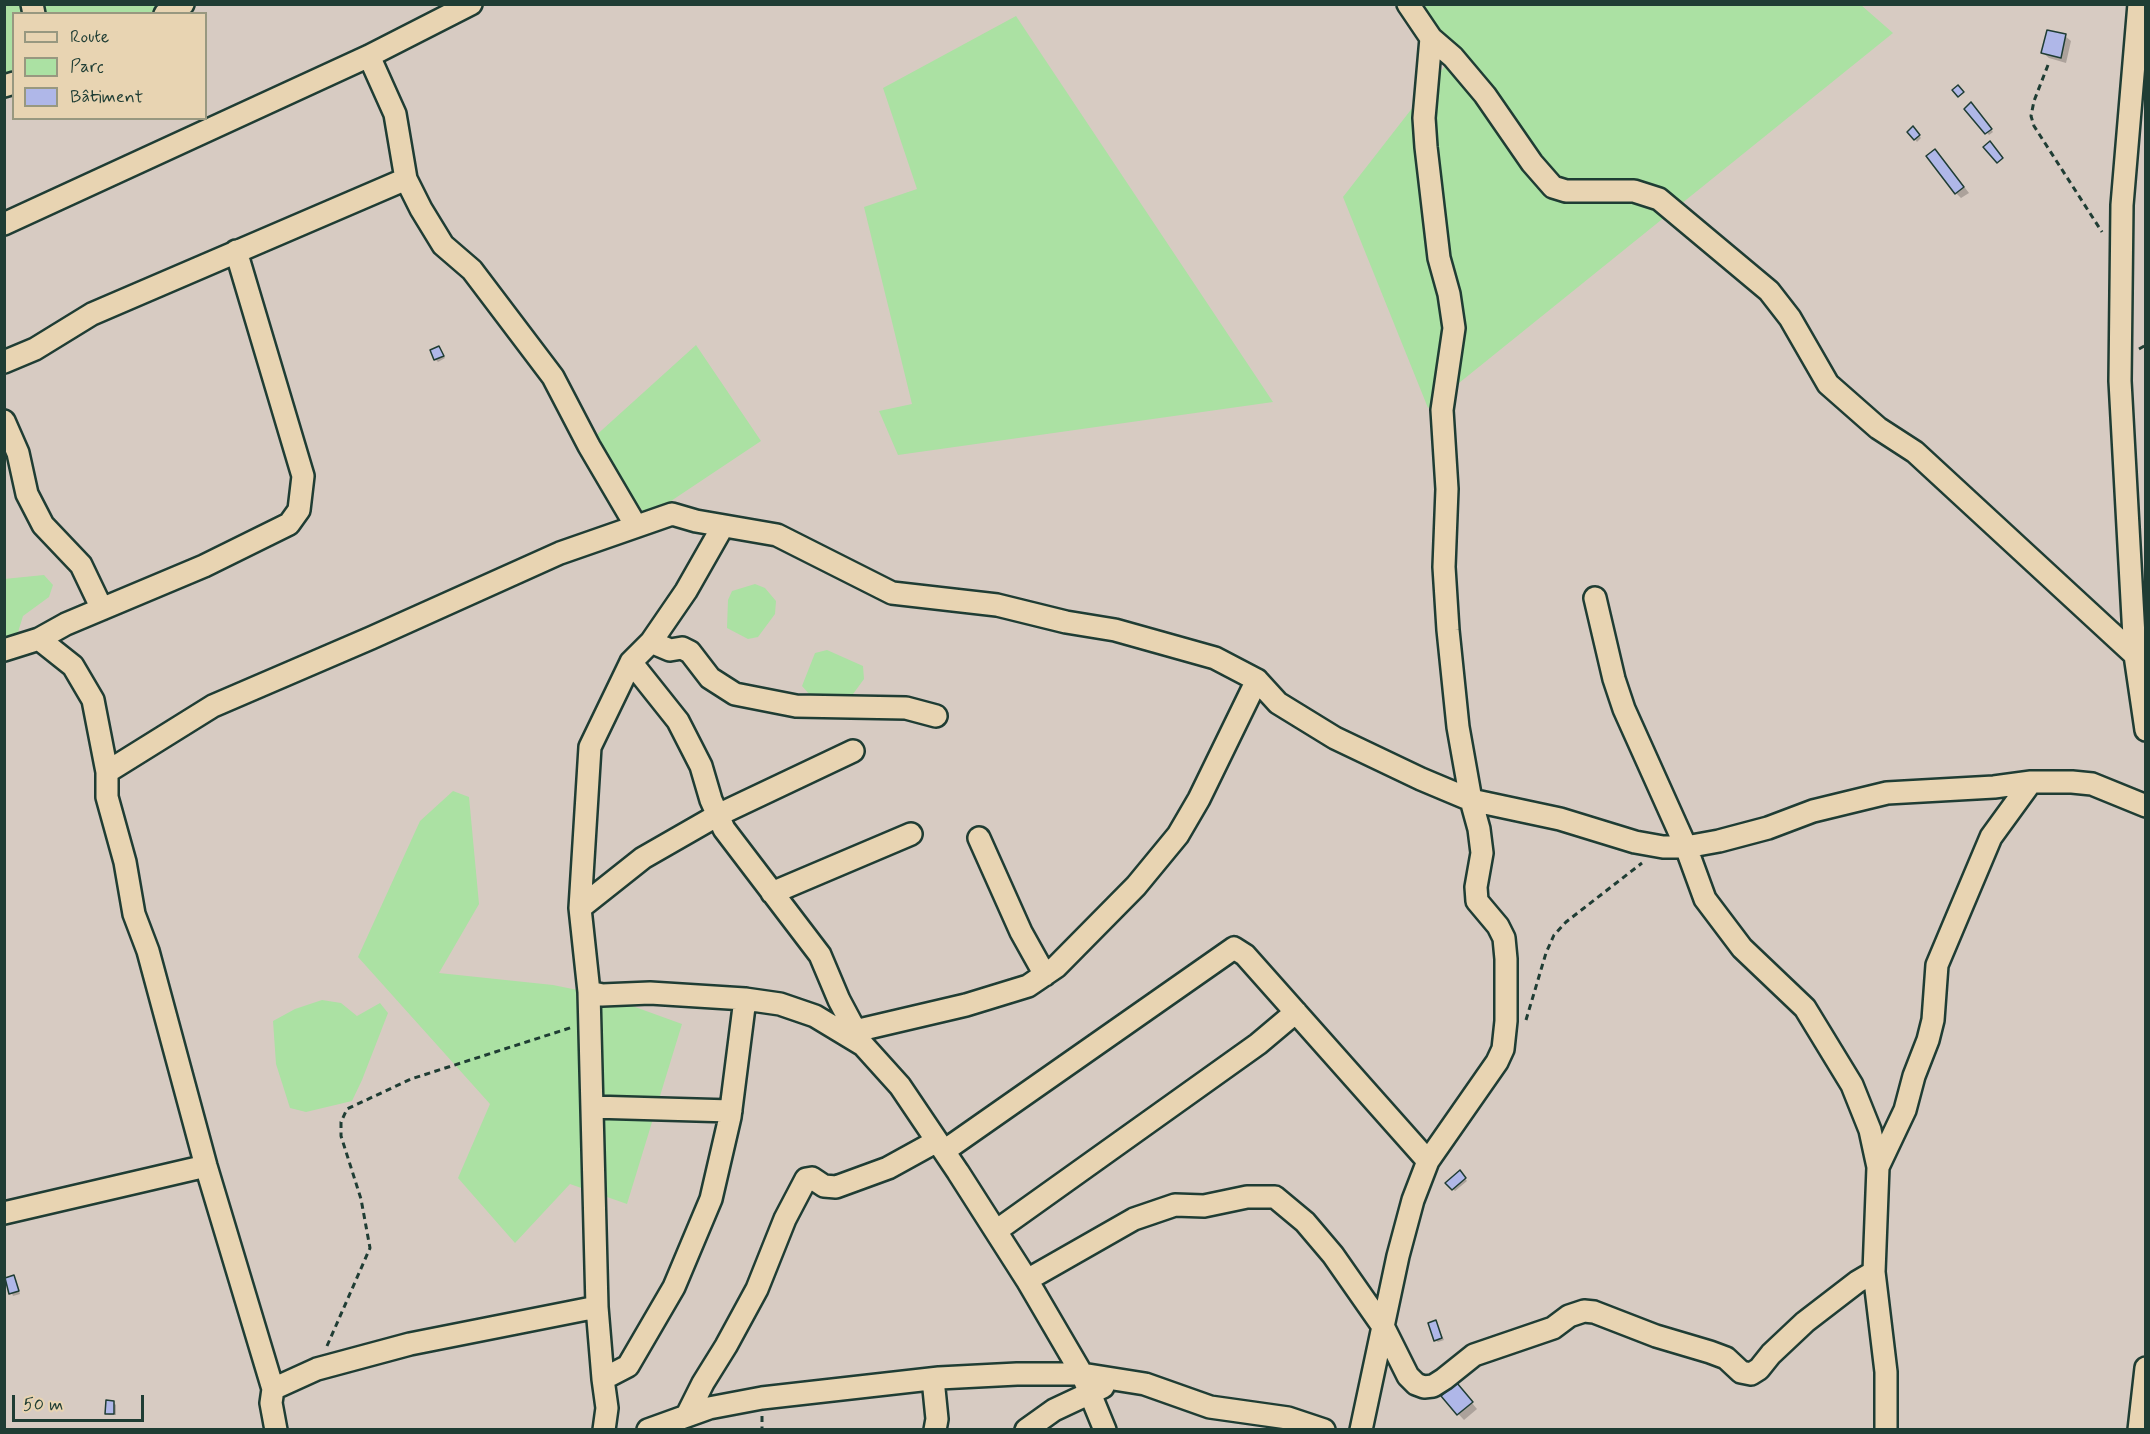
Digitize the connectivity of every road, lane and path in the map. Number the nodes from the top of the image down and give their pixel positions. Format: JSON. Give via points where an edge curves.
{"nodes":[{"id":1,"x":183,"y":4,"type":"edge"},
{"id":2,"x":471,"y":4,"type":"edge"},
{"id":3,"x":1408,"y":4,"type":"edge"},
{"id":4,"x":2139,"y":4,"type":"edge"},
{"id":5,"x":169,"y":12,"type":"edge"},
{"id":6,"x":1431,"y":38,"type":"junction"},
{"id":7,"x":369,"y":56,"type":"junction"},
{"id":8,"x":2048,"y":65,"type":"dead end"},
{"id":9,"x":405,"y":179,"type":"junction"},
{"id":10,"x":4,"y":224,"type":"edge"},
{"id":11,"x":2103,"y":232,"type":"dead end"},
{"id":12,"x":236,"y":251,"type":"junction"},
{"id":13,"x":4,"y":362,"type":"edge"},
{"id":14,"x":4,"y":421,"type":"edge"},
{"id":15,"x":636,"y":526,"type":"junction"},
{"id":16,"x":723,"y":526,"type":"junction"},
{"id":17,"x":1595,"y":598,"type":"dead end"},
{"id":18,"x":102,"y":609,"type":"junction"},
{"id":19,"x":39,"y":639,"type":"junction"},
{"id":20,"x":651,"y":642,"type":"junction"},
{"id":21,"x":4,"y":650,"type":"edge"},
{"id":22,"x":2135,"y":655,"type":"junction"},
{"id":23,"x":631,"y":662,"type":"junction"},
{"id":24,"x":1257,"y":680,"type":"junction"},
{"id":25,"x":936,"y":716,"type":"dead end"},
{"id":26,"x":2145,"y":730,"type":"edge"},
{"id":27,"x":853,"y":751,"type":"dead end"},
{"id":28,"x":107,"y":772,"type":"junction"},
{"id":29,"x":2031,"y":782,"type":"junction"},
{"id":30,"x":1471,"y":800,"type":"junction"},
{"id":31,"x":2145,"y":806,"type":"edge"},
{"id":32,"x":718,"y":815,"type":"junction"},
{"id":33,"x":911,"y":834,"type":"dead end"},
{"id":34,"x":979,"y":838,"type":"dead end"},
{"id":35,"x":1663,"y":847,"type":"junction"},
{"id":36,"x":1686,"y":847,"type":"junction"},
{"id":37,"x":772,"y":893,"type":"junction"},
{"id":38,"x":580,"y":908,"type":"junction"},
{"id":39,"x":1045,"y":975,"type":"junction"},
{"id":40,"x":589,"y":992,"type":"junction"},
{"id":41,"x":745,"y":999,"type":"junction"},
{"id":42,"x":1296,"y":1012,"type":"junction"},
{"id":43,"x":589,"y":1022,"type":"junction"},
{"id":44,"x":1524,"y":1027,"type":"dead end"},
{"id":45,"x":859,"y":1038,"type":"junction"},
{"id":46,"x":592,"y":1107,"type":"junction"},
{"id":47,"x":730,"y":1111,"type":"junction"},
{"id":48,"x":941,"y":1146,"type":"junction"},
{"id":49,"x":1428,"y":1161,"type":"junction"},
{"id":50,"x":206,"y":1166,"type":"junction"},
{"id":51,"x":1878,"y":1167,"type":"junction"},
{"id":52,"x":4,"y":1213,"type":"edge"},
{"id":53,"x":996,"y":1231,"type":"junction"},
{"id":54,"x":1874,"y":1272,"type":"junction"},
{"id":55,"x":1027,"y":1280,"type":"junction"},
{"id":56,"x":597,"y":1307,"type":"junction"},
{"id":57,"x":1384,"y":1328,"type":"junction"},
{"id":58,"x":2145,"y":1368,"type":"edge"},
{"id":59,"x":317,"y":1369,"type":"junction"},
{"id":60,"x":603,"y":1379,"type":"junction"},
{"id":61,"x":933,"y":1379,"type":"junction"},
{"id":62,"x":1087,"y":1383,"type":"junction"},
{"id":63,"x":273,"y":1389,"type":"junction"},
{"id":64,"x":687,"y":1415,"type":"junction"},
{"id":65,"x":276,"y":1430,"type":"edge"},
{"id":66,"x":604,"y":1430,"type":"edge"},
{"id":67,"x":648,"y":1430,"type":"edge"},
{"id":68,"x":935,"y":1430,"type":"edge"},
{"id":69,"x":1026,"y":1430,"type":"edge"},
{"id":70,"x":1105,"y":1430,"type":"edge"},
{"id":71,"x":1324,"y":1430,"type":"edge"},
{"id":72,"x":1361,"y":1430,"type":"edge"},
{"id":73,"x":1886,"y":1430,"type":"edge"},
{"id":74,"x":2139,"y":1430,"type":"edge"}],
"edges":[{"from":1,"to":5,"type":"street"},
{"from":2,"to":7,"type":"street"},
{"from":3,"to":6,"type":"street"},
{"from":4,"to":22,"type":"street","via":[[2122,205],[2120,381]]},
{"from":6,"to":22,"type":"street","via":[[1485,95],[1553,187],[1566,191],[1634,191],[1659,199],[1769,291],[1790,318],[1828,384],[1878,428],[1915,452]]},
{"from":6,"to":30,"type":"street","via":[[1424,118],[1440,258],[1454,328],[1442,410],[1447,489],[1444,567],[1453,685]]},
{"from":7,"to":9,"type":"street","via":[[395,114]]},
{"from":7,"to":10,"type":"street"},
{"from":8,"to":11,"type":"path","via":[[2034,101],[2034,126]]},
{"from":9,"to":12,"type":"street"},
{"from":9,"to":15,"type":"street","via":[[443,245],[472,270],[553,377]]},
{"from":12,"to":13,"type":"street","via":[[92,314],[35,349]]},
{"from":12,"to":18,"type":"street","via":[[303,476],[298,510],[289,524],[204,566]]},
{"from":14,"to":18,"type":"street","via":[[18,453],[27,494],[43,525],[81,565]]},
{"from":15,"to":16,"type":"street","via":[[672,514]]},
{"from":15,"to":28,"type":"street","via":[[560,553],[213,706]]},
{"from":16,"to":20,"type":"street"},
{"from":16,"to":24,"type":"street","via":[[777,535],[892,593],[997,605],[1115,630],[1215,658]]},
{"from":17,"to":36,"type":"street","via":[[1624,709]]},
{"from":18,"to":19,"type":"street"},
{"from":19,"to":21,"type":"street"},
{"from":19,"to":28,"type":"street","via":[[73,666],[93,700]]},
{"from":20,"to":23,"type":"street"},
{"from":20,"to":25,"type":"street","via":[[670,650],[682,648],[690,652],[710,678],[735,694],[796,706],[906,708]]},
{"from":22,"to":26,"type":"street"},
{"from":23,"to":32,"type":"street","via":[[678,721],[701,766]]},
{"from":23,"to":38,"type":"street","via":[[590,747]]},
{"from":24,"to":30,"type":"street","via":[[1278,703],[1335,738]]},
{"from":24,"to":39,"type":"street","via":[[1178,835],[1136,886]]},
{"from":27,"to":32,"type":"street"},
{"from":28,"to":50,"type":"street","via":[[107,797],[134,914],[148,951]]},
{"from":29,"to":31,"type":"street","via":[[2092,784]]},
{"from":29,"to":36,"type":"street","via":[[1887,793]]},
{"from":29,"to":51,"type":"street","via":[[1991,837],[1936,965],[1928,1040],[1905,1110]]},
{"from":30,"to":35,"type":"street"},
{"from":30,"to":49,"type":"street","via":[[1482,853],[1477,901],[1504,938],[1503,1049]]},
{"from":32,"to":37,"type":"street","via":[[724,830]]},
{"from":32,"to":38,"type":"street","via":[[643,858]]},
{"from":33,"to":37,"type":"street"},
{"from":34,"to":39,"type":"street","via":[[1020,932]]},
{"from":35,"to":36,"type":"street"},
{"from":35,"to":44,"type":"path","via":[[1554,935]]},
{"from":36,"to":51,"type":"street","via":[[1705,899],[1727,930],[1805,1008],[1835,1055],[1870,1130]]},
{"from":37,"to":45,"type":"street","via":[[820,955]]},
{"from":38,"to":40,"type":"street"},
{"from":39,"to":45,"type":"street","via":[[1028,986]]},
{"from":40,"to":41,"type":"street"},
{"from":40,"to":43,"type":"street"},
{"from":41,"to":45,"type":"street","via":[[780,1004]]},
{"from":41,"to":47,"type":"street"},
{"from":42,"to":48,"type":"street","via":[[1245,955],[1234,948]]},
{"from":42,"to":49,"type":"street"},
{"from":42,"to":53,"type":"street","via":[[1258,1044]]},
{"from":43,"to":46,"type":"street"},
{"from":43,"to":59,"type":"path","via":[[411,1079],[347,1109],[341,1122],[341,1136],[361,1199],[370,1248]]},
{"from":45,"to":48,"type":"street","via":[[900,1086]]},
{"from":46,"to":47,"type":"street"},
{"from":46,"to":56,"type":"street"},
{"from":47,"to":60,"type":"street","via":[[711,1198],[674,1287],[628,1366]]},
{"from":48,"to":53,"type":"street"},
{"from":48,"to":64,"type":"street","via":[[836,1186],[806,1179],[757,1289]]},
{"from":49,"to":57,"type":"street","via":[[1398,1256]]},
{"from":50,"to":52,"type":"street"},
{"from":50,"to":63,"type":"street"},
{"from":51,"to":54,"type":"street"},
{"from":53,"to":55,"type":"street"},
{"from":54,"to":57,"type":"street","via":[[1805,1322],[1751,1374],[1710,1352],[1584,1311],[1553,1328],[1474,1355],[1439,1383],[1424,1387],[1408,1376]]},
{"from":54,"to":73,"type":"street","via":[[1886,1372]]},
{"from":55,"to":57,"type":"street","via":[[1134,1219],[1175,1204],[1204,1206],[1247,1197],[1275,1197],[1305,1222],[1333,1255]]},
{"from":55,"to":62,"type":"street"},
{"from":56,"to":59,"type":"street","via":[[410,1344]]},
{"from":56,"to":60,"type":"street"},
{"from":57,"to":72,"type":"street"},
{"from":58,"to":74,"type":"street"},
{"from":59,"to":63,"type":"street"},
{"from":60,"to":66,"type":"street","via":[[607,1408]]},
{"from":61,"to":62,"type":"street","via":[[1017,1374]]},
{"from":61,"to":64,"type":"street","via":[[762,1398]]},
{"from":61,"to":68,"type":"street"},
{"from":62,"to":69,"type":"street"},
{"from":62,"to":70,"type":"street"},
{"from":62,"to":71,"type":"street","via":[[1119,1380],[1145,1384],[1210,1407],[1288,1418]]},
{"from":63,"to":65,"type":"street","via":[[270,1403]]},
{"from":64,"to":67,"type":"street"}]}
